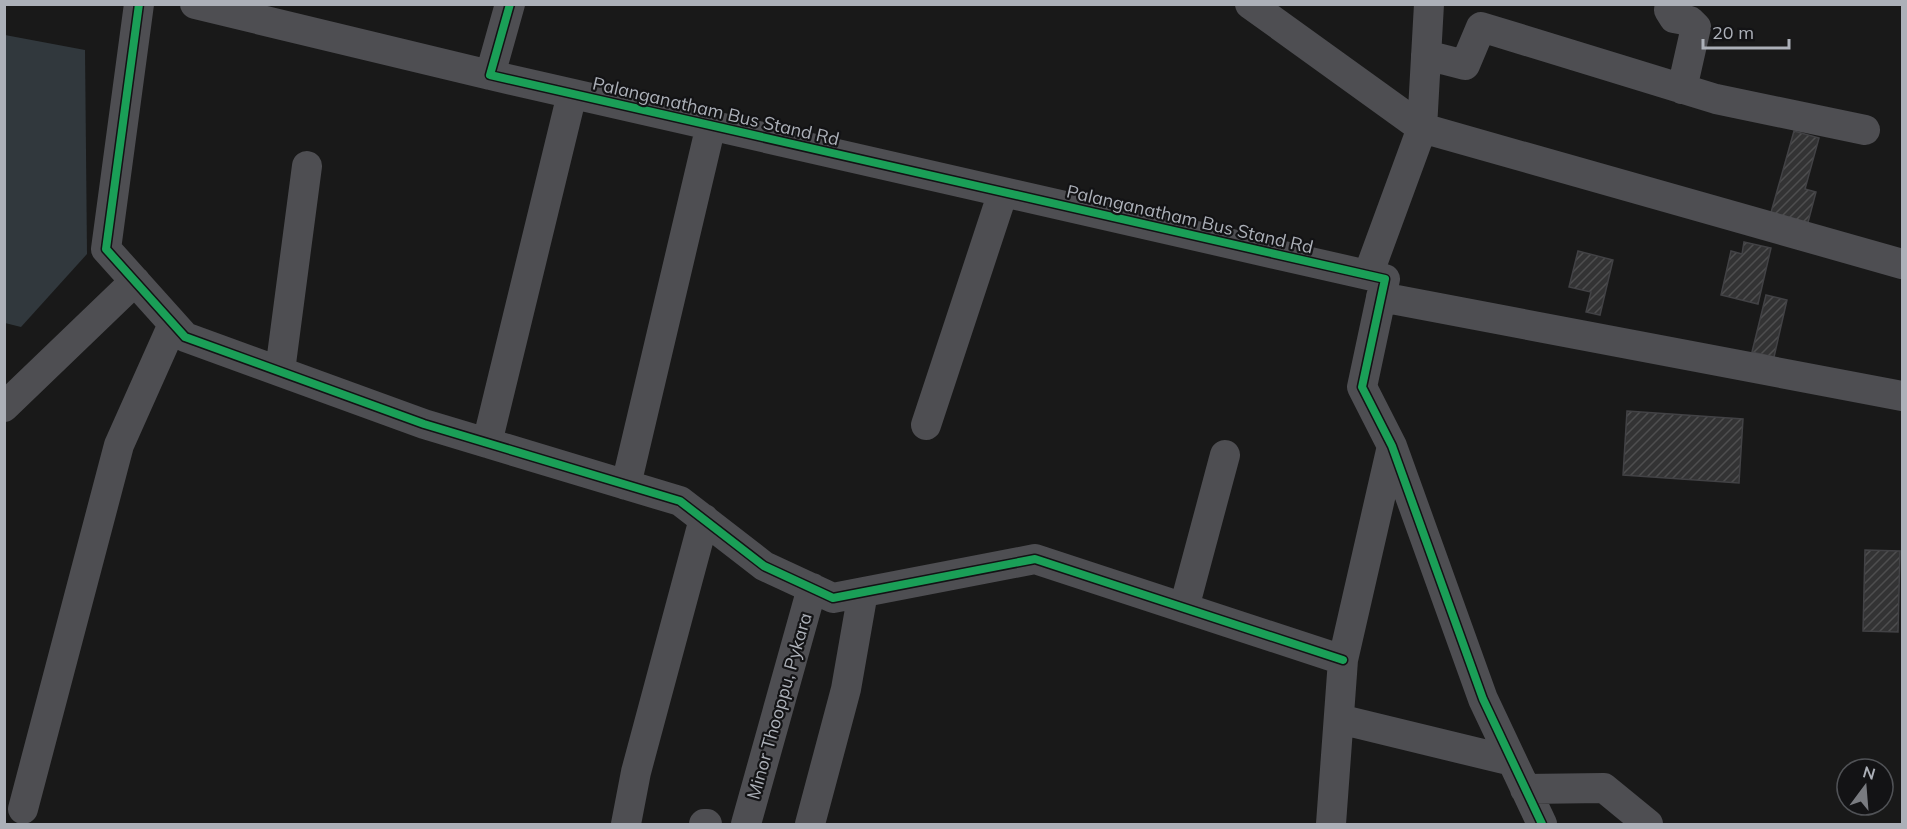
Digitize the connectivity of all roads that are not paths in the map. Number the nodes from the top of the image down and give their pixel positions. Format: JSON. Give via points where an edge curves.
{"nodes":[{"id":1,"x":139,"y":4,"type":"edge"},
{"id":2,"x":510,"y":4,"type":"edge"},
{"id":3,"x":1250,"y":4,"type":"edge"},
{"id":4,"x":1430,"y":4,"type":"edge"},
{"id":5,"x":1670,"y":4,"type":"edge"},
{"id":6,"x":205,"y":6,"type":"edge"},
{"id":7,"x":1426,"y":55,"type":"junction"},
{"id":8,"x":490,"y":75,"type":"junction"},
{"id":9,"x":1682,"y":89,"type":"junction"},
{"id":10,"x":572,"y":94,"type":"junction"},
{"id":11,"x":711,"y":125,"type":"junction"},
{"id":12,"x":1422,"y":128,"type":"junction"},
{"id":13,"x":1865,"y":130,"type":"dead end"},
{"id":14,"x":307,"y":166,"type":"dead end"},
{"id":15,"x":1003,"y":192,"type":"junction"},
{"id":16,"x":1902,"y":264,"type":"edge"},
{"id":17,"x":135,"y":281,"type":"junction"},
{"id":18,"x":1374,"y":286,"type":"junction"},
{"id":19,"x":173,"y":324,"type":"junction"},
{"id":20,"x":280,"y":371,"type":"junction"},
{"id":21,"x":1902,"y":396,"type":"edge"},
{"id":22,"x":10,"y":397,"type":"edge"},
{"id":23,"x":926,"y":425,"type":"dead end"},
{"id":24,"x":487,"y":443,"type":"junction"},
{"id":25,"x":1392,"y":446,"type":"junction"},
{"id":26,"x":1226,"y":455,"type":"dead end"},
{"id":27,"x":626,"y":485,"type":"junction"},
{"id":28,"x":704,"y":519,"type":"junction"},
{"id":29,"x":812,"y":588,"type":"junction"},
{"id":30,"x":863,"y":592,"type":"junction"},
{"id":31,"x":1184,"y":608,"type":"junction"},
{"id":32,"x":1343,"y":660,"type":"junction"},
{"id":33,"x":1339,"y":719,"type":"junction"},
{"id":34,"x":1512,"y":761,"type":"junction"},
{"id":35,"x":1525,"y":789,"type":"junction"},
{"id":36,"x":23,"y":809,"type":"dead end"},
{"id":37,"x":626,"y":825,"type":"edge"},
{"id":38,"x":746,"y":825,"type":"edge"},
{"id":39,"x":810,"y":825,"type":"edge"},
{"id":40,"x":1331,"y":825,"type":"edge"},
{"id":41,"x":1542,"y":825,"type":"edge"},
{"id":42,"x":1648,"y":825,"type":"edge"}],
"edges":[{"from":1,"to":17,"type":"street","via":[[106,249]]},
{"from":2,"to":8,"type":"street"},
{"from":3,"to":12,"type":"street"},
{"from":4,"to":7,"type":"street"},
{"from":5,"to":9,"type":"street","via":[[1674,18],[1690,21],[1696,27]]},
{"from":6,"to":8,"type":"street","name":"Palanganatham Bus Stand Rd"},
{"from":7,"to":9,"type":"street","via":[[1466,65],[1481,27]]},
{"from":7,"to":12,"type":"street"},
{"from":8,"to":10,"type":"street","name":"Palanganatham Bus Stand Rd"},
{"from":9,"to":13,"type":"street"},
{"from":10,"to":11,"type":"street","name":"Palanganatham Bus Stand Rd"},
{"from":10,"to":24,"type":"street"},
{"from":11,"to":15,"type":"street","name":"Palanganatham Bus Stand Rd"},
{"from":11,"to":27,"type":"street"},
{"from":12,"to":16,"type":"street"},
{"from":12,"to":18,"type":"street"},
{"from":14,"to":20,"type":"street"},
{"from":15,"to":18,"type":"street","name":"Palanganatham Bus Stand Rd"},
{"from":15,"to":23,"type":"street"},
{"from":17,"to":19,"type":"street"},
{"from":17,"to":22,"type":"street"},
{"from":18,"to":21,"type":"street","name":"Palanganatham Bus Stand Rd"},
{"from":18,"to":25,"type":"street","via":[[1362,387]]},
{"from":19,"to":20,"type":"street","via":[[185,337]]},
{"from":19,"to":36,"type":"street","via":[[119,445]]},
{"from":20,"to":24,"type":"street"},
{"from":24,"to":27,"type":"street"},
{"from":25,"to":32,"type":"street"},
{"from":25,"to":34,"type":"street","via":[[1483,699]]},
{"from":26,"to":31,"type":"street"},
{"from":27,"to":28,"type":"street","via":[[680,501]]},
{"from":28,"to":29,"type":"street","via":[[764,566]]},
{"from":28,"to":37,"type":"street","via":[[636,772]]},
{"from":29,"to":30,"type":"street","via":[[833,598]]},
{"from":29,"to":38,"type":"street","name":"Minor Thooppu, Pykara"},
{"from":30,"to":31,"type":"street","via":[[1035,559]]},
{"from":30,"to":39,"type":"street","via":[[846,688]]},
{"from":31,"to":32,"type":"street"},
{"from":32,"to":33,"type":"street"},
{"from":33,"to":34,"type":"street"},
{"from":33,"to":40,"type":"street"},
{"from":34,"to":35,"type":"street"},
{"from":35,"to":41,"type":"street"},
{"from":35,"to":42,"type":"street","via":[[1604,788]]}]}
